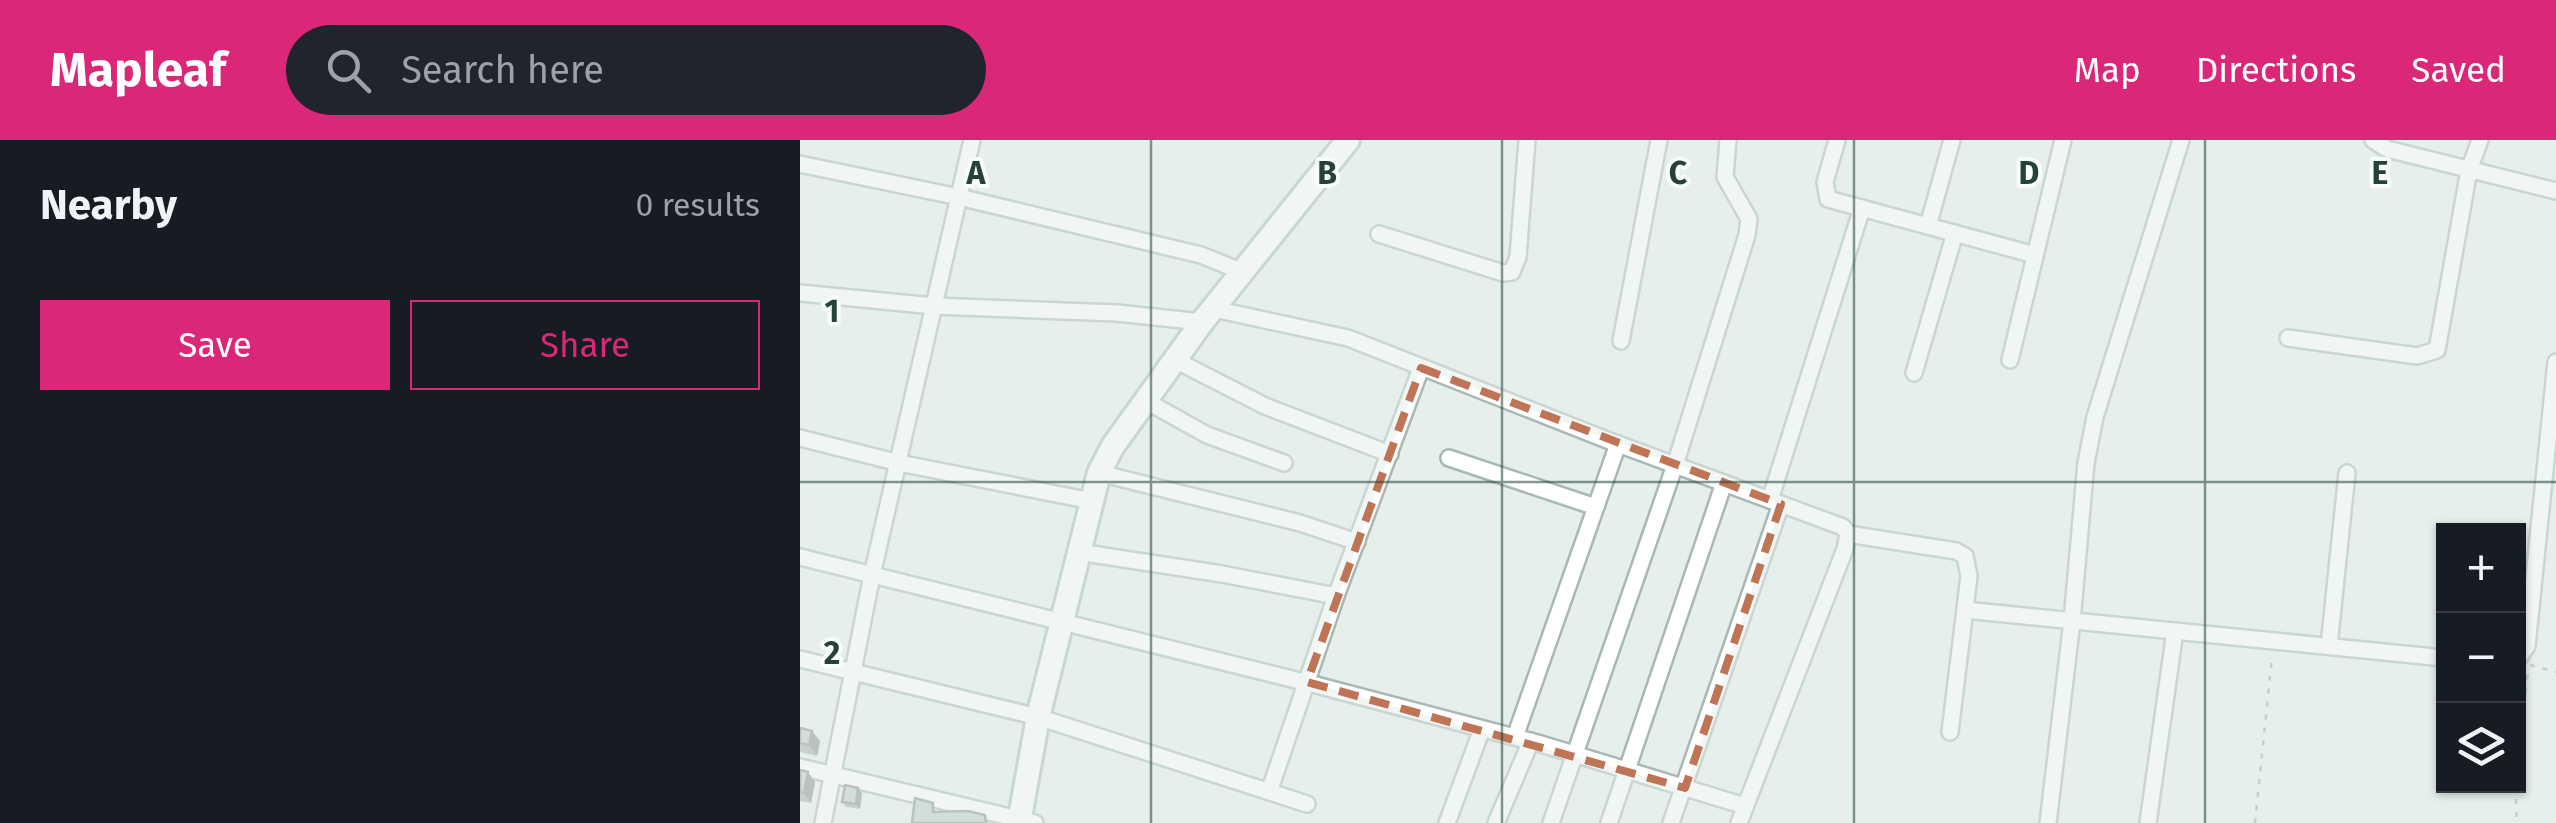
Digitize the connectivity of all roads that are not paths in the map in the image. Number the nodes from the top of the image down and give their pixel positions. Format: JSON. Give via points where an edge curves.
{"nodes":[{"id":1,"x":972,"y":140,"type":"edge"},
{"id":2,"x":1348,"y":140,"type":"edge"},
{"id":3,"x":1527,"y":140,"type":"edge"},
{"id":4,"x":1658,"y":140,"type":"edge"},
{"id":5,"x":1728,"y":140,"type":"edge"},
{"id":6,"x":1836,"y":140,"type":"edge"},
{"id":7,"x":1952,"y":140,"type":"edge"},
{"id":8,"x":2063,"y":140,"type":"edge"},
{"id":9,"x":2181,"y":140,"type":"edge"},
{"id":10,"x":2480,"y":140,"type":"edge"},
{"id":11,"x":2384,"y":143,"type":"edge"},
{"id":12,"x":800,"y":164,"type":"edge"},
{"id":13,"x":2469,"y":170,"type":"junction"},
{"id":14,"x":2556,"y":191,"type":"edge"},
{"id":15,"x":959,"y":197,"type":"junction"},
{"id":16,"x":1862,"y":208,"type":"junction"},
{"id":17,"x":1928,"y":226,"type":"junction"},
{"id":18,"x":1380,"y":234,"type":"dead end"},
{"id":19,"x":1955,"y":234,"type":"junction"},
{"id":20,"x":2035,"y":256,"type":"junction"},
{"id":21,"x":1244,"y":272,"type":"junction"},
{"id":22,"x":800,"y":293,"type":"edge"},
{"id":23,"x":934,"y":306,"type":"junction"},
{"id":24,"x":1208,"y":316,"type":"junction"},
{"id":25,"x":2288,"y":338,"type":"dead end"},
{"id":26,"x":1621,"y":341,"type":"dead end"},
{"id":27,"x":1175,"y":360,"type":"junction"},
{"id":28,"x":2010,"y":360,"type":"dead end"},
{"id":29,"x":2556,"y":362,"type":"edge"},
{"id":30,"x":1421,"y":368,"type":"junction"},
{"id":31,"x":1914,"y":373,"type":"dead end"},
{"id":32,"x":1146,"y":401,"type":"junction"},
{"id":33,"x":800,"y":438,"type":"edge"},
{"id":34,"x":1618,"y":444,"type":"junction"},
{"id":35,"x":1390,"y":454,"type":"junction"},
{"id":36,"x":1449,"y":458,"type":"dead end"},
{"id":37,"x":899,"y":463,"type":"junction"},
{"id":38,"x":1284,"y":463,"type":"dead end"},
{"id":39,"x":1675,"y":465,"type":"junction"},
{"id":40,"x":1099,"y":473,"type":"junction"},
{"id":41,"x":2347,"y":473,"type":"dead end"},
{"id":42,"x":1724,"y":483,"type":"junction"},
{"id":43,"x":1092,"y":502,"type":"junction"},
{"id":44,"x":1775,"y":502,"type":"junction"},
{"id":45,"x":1596,"y":507,"type":"junction"},
{"id":46,"x":1848,"y":534,"type":"junction"},
{"id":47,"x":1357,"y":542,"type":"junction"},
{"id":48,"x":1078,"y":552,"type":"junction"},
{"id":49,"x":800,"y":557,"type":"edge"},
{"id":50,"x":872,"y":575,"type":"junction"},
{"id":51,"x":1336,"y":596,"type":"junction"},
{"id":52,"x":1965,"y":610,"type":"junction"},
{"id":53,"x":1060,"y":620,"type":"junction"},
{"id":54,"x":2072,"y":621,"type":"junction"},
{"id":55,"x":2174,"y":631,"type":"junction"},
{"id":56,"x":2329,"y":646,"type":"junction"},
{"id":57,"x":2526,"y":646,"type":"edge"},
{"id":58,"x":2436,"y":657,"type":"edge"},
{"id":59,"x":800,"y":659,"type":"edge"},
{"id":60,"x":852,"y":672,"type":"junction"},
{"id":61,"x":1307,"y":682,"type":"junction"},
{"id":62,"x":1038,"y":717,"type":"junction"},
{"id":63,"x":1482,"y":728,"type":"junction"},
{"id":64,"x":1950,"y":732,"type":"dead end"},
{"id":65,"x":1523,"y":740,"type":"junction"},
{"id":66,"x":1576,"y":755,"type":"junction"},
{"id":67,"x":800,"y":767,"type":"edge"},
{"id":68,"x":1629,"y":771,"type":"junction"},
{"id":69,"x":834,"y":775,"type":"junction"},
{"id":70,"x":1685,"y":788,"type":"junction"},
{"id":71,"x":1269,"y":792,"type":"junction"},
{"id":72,"x":1307,"y":804,"type":"dead end"},
{"id":73,"x":1745,"y":806,"type":"junction"},
{"id":74,"x":1024,"y":822,"type":"edge"},
{"id":75,"x":823,"y":823,"type":"edge"},
{"id":76,"x":1447,"y":823,"type":"edge"},
{"id":77,"x":1496,"y":823,"type":"edge"},
{"id":78,"x":1551,"y":823,"type":"edge"},
{"id":79,"x":1610,"y":823,"type":"edge"},
{"id":80,"x":1671,"y":823,"type":"edge"},
{"id":81,"x":1738,"y":823,"type":"edge"},
{"id":82,"x":2048,"y":823,"type":"edge"},
{"id":83,"x":2148,"y":823,"type":"edge"}],
"edges":[{"from":1,"to":15,"type":"street"},
{"from":2,"to":21,"type":"street"},
{"from":3,"to":18,"type":"street","via":[[1512,272]]},
{"from":4,"to":26,"type":"street"},
{"from":5,"to":39,"type":"street","via":[[1725,177],[1749,218],[1747,235]]},
{"from":6,"to":16,"type":"street","via":[[1825,192],[1828,199]]},
{"from":7,"to":17,"type":"street"},
{"from":8,"to":20,"type":"street"},
{"from":9,"to":54,"type":"street","via":[[2095,417]]},
{"from":10,"to":13,"type":"street"},
{"from":11,"to":13,"type":"street"},
{"from":12,"to":15,"type":"street"},
{"from":13,"to":14,"type":"street"},
{"from":13,"to":25,"type":"street","via":[[2437,350],[2417,356]]},
{"from":15,"to":21,"type":"street","via":[[1201,255]]},
{"from":15,"to":23,"type":"street"},
{"from":16,"to":17,"type":"street"},
{"from":16,"to":44,"type":"street"},
{"from":17,"to":19,"type":"street"},
{"from":19,"to":20,"type":"street"},
{"from":19,"to":31,"type":"street"},
{"from":20,"to":28,"type":"street"},
{"from":21,"to":24,"type":"street"},
{"from":22,"to":23,"type":"street"},
{"from":23,"to":24,"type":"street"},
{"from":23,"to":37,"type":"street"},
{"from":24,"to":27,"type":"street"},
{"from":24,"to":30,"type":"street","via":[[1348,338]]},
{"from":27,"to":32,"type":"street"},
{"from":27,"to":35,"type":"street","via":[[1265,406]]},
{"from":29,"to":57,"type":"street"},
{"from":30,"to":34,"type":"street"},
{"from":30,"to":35,"type":"street"},
{"from":32,"to":38,"type":"street","via":[[1206,435]]},
{"from":32,"to":40,"type":"street"},
{"from":33,"to":37,"type":"street"},
{"from":34,"to":39,"type":"street"},
{"from":34,"to":45,"type":"street"},
{"from":35,"to":47,"type":"street"},
{"from":36,"to":45,"type":"street"},
{"from":37,"to":43,"type":"street"},
{"from":37,"to":50,"type":"street"},
{"from":39,"to":42,"type":"street"},
{"from":39,"to":66,"type":"street"},
{"from":40,"to":43,"type":"street"},
{"from":40,"to":47,"type":"street"},
{"from":41,"to":56,"type":"street"},
{"from":42,"to":44,"type":"street"},
{"from":42,"to":68,"type":"street"},
{"from":43,"to":48,"type":"street"},
{"from":44,"to":46,"type":"street"},
{"from":44,"to":70,"type":"street"},
{"from":45,"to":65,"type":"street"},
{"from":46,"to":52,"type":"street","via":[[1965,556]]},
{"from":46,"to":73,"type":"street"},
{"from":47,"to":51,"type":"street"},
{"from":48,"to":51,"type":"street"},
{"from":48,"to":53,"type":"street"},
{"from":49,"to":50,"type":"street"},
{"from":50,"to":53,"type":"street"},
{"from":50,"to":60,"type":"street"},
{"from":51,"to":61,"type":"street"},
{"from":52,"to":54,"type":"street"},
{"from":52,"to":64,"type":"street"},
{"from":53,"to":61,"type":"street"},
{"from":53,"to":62,"type":"street"},
{"from":54,"to":55,"type":"street"},
{"from":54,"to":82,"type":"street"},
{"from":55,"to":56,"type":"street"},
{"from":55,"to":83,"type":"street"},
{"from":56,"to":58,"type":"street"},
{"from":59,"to":60,"type":"street"},
{"from":60,"to":62,"type":"street"},
{"from":60,"to":69,"type":"street"},
{"from":61,"to":63,"type":"street"},
{"from":61,"to":71,"type":"street"},
{"from":62,"to":71,"type":"street"},
{"from":62,"to":74,"type":"street"},
{"from":63,"to":65,"type":"street"},
{"from":63,"to":76,"type":"street"},
{"from":65,"to":66,"type":"street"},
{"from":65,"to":77,"type":"street"},
{"from":66,"to":68,"type":"street"},
{"from":66,"to":78,"type":"street"},
{"from":67,"to":69,"type":"street"},
{"from":68,"to":70,"type":"street"},
{"from":68,"to":79,"type":"street"},
{"from":69,"to":74,"type":"street"},
{"from":69,"to":75,"type":"street"},
{"from":70,"to":73,"type":"street"},
{"from":70,"to":80,"type":"street"},
{"from":71,"to":72,"type":"street"},
{"from":73,"to":81,"type":"street"}]}
